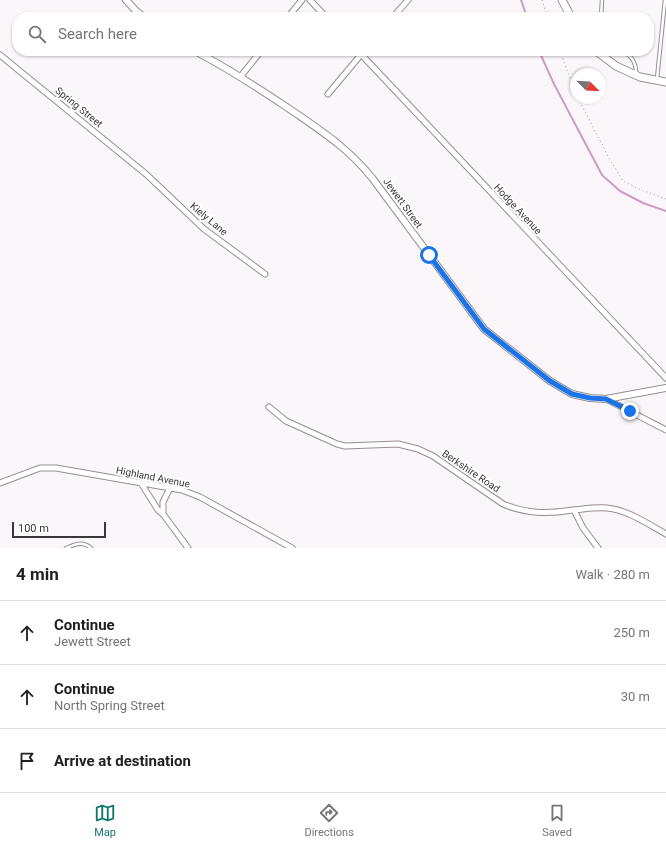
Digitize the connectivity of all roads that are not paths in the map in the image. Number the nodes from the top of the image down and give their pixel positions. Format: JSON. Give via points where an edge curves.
{"nodes":[{"id":1,"x":126,"y":0,"type":"edge"},
{"id":2,"x":302,"y":0,"type":"edge"},
{"id":3,"x":310,"y":0,"type":"edge"},
{"id":4,"x":408,"y":0,"type":"edge"},
{"id":5,"x":562,"y":0,"type":"edge"},
{"id":6,"x":602,"y":0,"type":"edge"},
{"id":7,"x":665,"y":0,"type":"edge"},
{"id":8,"x":137,"y":12,"type":"edge"},
{"id":9,"x":292,"y":12,"type":"edge"},
{"id":10,"x":321,"y":12,"type":"edge"},
{"id":11,"x":398,"y":12,"type":"edge"},
{"id":12,"x":568,"y":12,"type":"edge"},
{"id":13,"x":601,"y":12,"type":"edge"},
{"id":14,"x":0,"y":55,"type":"edge"},
{"id":15,"x":204,"y":56,"type":"edge"},
{"id":16,"x":257,"y":56,"type":"edge"},
{"id":17,"x":358,"y":56,"type":"edge"},
{"id":18,"x":365,"y":56,"type":"edge"},
{"id":19,"x":603,"y":56,"type":"edge"},
{"id":20,"x":630,"y":56,"type":"edge"},
{"id":21,"x":636,"y":75,"type":"junction"},
{"id":22,"x":241,"y":76,"type":"junction"},
{"id":23,"x":657,"y":80,"type":"junction"},
{"id":24,"x":666,"y":82,"type":"edge"},
{"id":25,"x":328,"y":94,"type":"dead end"},
{"id":26,"x":146,"y":174,"type":"joint"},
{"id":27,"x":265,"y":274,"type":"dead end"},
{"id":28,"x":666,"y":378,"type":"edge"},
{"id":29,"x":666,"y":388,"type":"edge"},
{"id":30,"x":606,"y":399,"type":"junction"},
{"id":31,"x":269,"y":407,"type":"dead end"},
{"id":32,"x":666,"y":430,"type":"edge"},
{"id":33,"x":0,"y":483,"type":"edge"},
{"id":34,"x":141,"y":483,"type":"junction"},
{"id":35,"x":170,"y":488,"type":"junction"},
{"id":36,"x":574,"y":510,"type":"junction"},
{"id":37,"x":164,"y":514,"type":"junction"},
{"id":38,"x":666,"y":534,"type":"edge"},
{"id":39,"x":66,"y":548,"type":"edge"},
{"id":40,"x":91,"y":548,"type":"edge"},
{"id":41,"x":188,"y":548,"type":"edge"},
{"id":42,"x":292,"y":548,"type":"edge"},
{"id":43,"x":598,"y":548,"type":"edge"}],
"edges":[{"from":1,"to":8,"type":"street"},
{"from":2,"to":9,"type":"street"},
{"from":3,"to":10,"type":"street"},
{"from":4,"to":11,"type":"street"},
{"from":5,"to":12,"type":"main road"},
{"from":6,"to":13,"type":"lane"},
{"from":7,"to":23,"type":"lane"},
{"from":14,"to":26,"type":"street","name":"Spring Street"},
{"from":15,"to":22,"type":"street","name":"Jewett Street"},
{"from":16,"to":22,"type":"street"},
{"from":17,"to":25,"type":"street"},
{"from":18,"to":28,"type":"street","name":"Hodge Avenue"},
{"from":19,"to":21,"type":"main road","via":[[616,66]]},
{"from":20,"to":21,"type":"lane","via":[[636,67]]},
{"from":21,"to":23,"type":"main road"},
{"from":22,"to":30,"type":"street","name":"Jewett Street","via":[[331,138],[361,164],[484,329],[550,381],[572,394]]},
{"from":23,"to":24,"type":"main road"},
{"from":26,"to":27,"type":"street","name":"Kiely Lane","via":[[204,229]]},
{"from":29,"to":30,"type":"street","name":"Jewett Street"},
{"from":30,"to":32,"type":"street"},
{"from":31,"to":36,"type":"street","name":"Berkshire Road","via":[[286,421],[337,444],[398,444],[418,449],[433,456],[514,509],[535,513]]},
{"from":33,"to":34,"type":"street","name":"Highland Avenue","via":[[32,470],[50,467]]},
{"from":34,"to":35,"type":"street","name":"Highland Avenue"},
{"from":34,"to":37,"type":"street","via":[[158,510]]},
{"from":35,"to":37,"type":"street","via":[[163,502]]},
{"from":35,"to":42,"type":"street","name":"Highland Avenue","via":[[200,497]]},
{"from":36,"to":38,"type":"street","name":"Berkshire Road","via":[[617,510]]},
{"from":36,"to":43,"type":"street","via":[[582,528]]},
{"from":37,"to":41,"type":"street"},
{"from":39,"to":40,"type":"lane","via":[[80,543]]}]}
